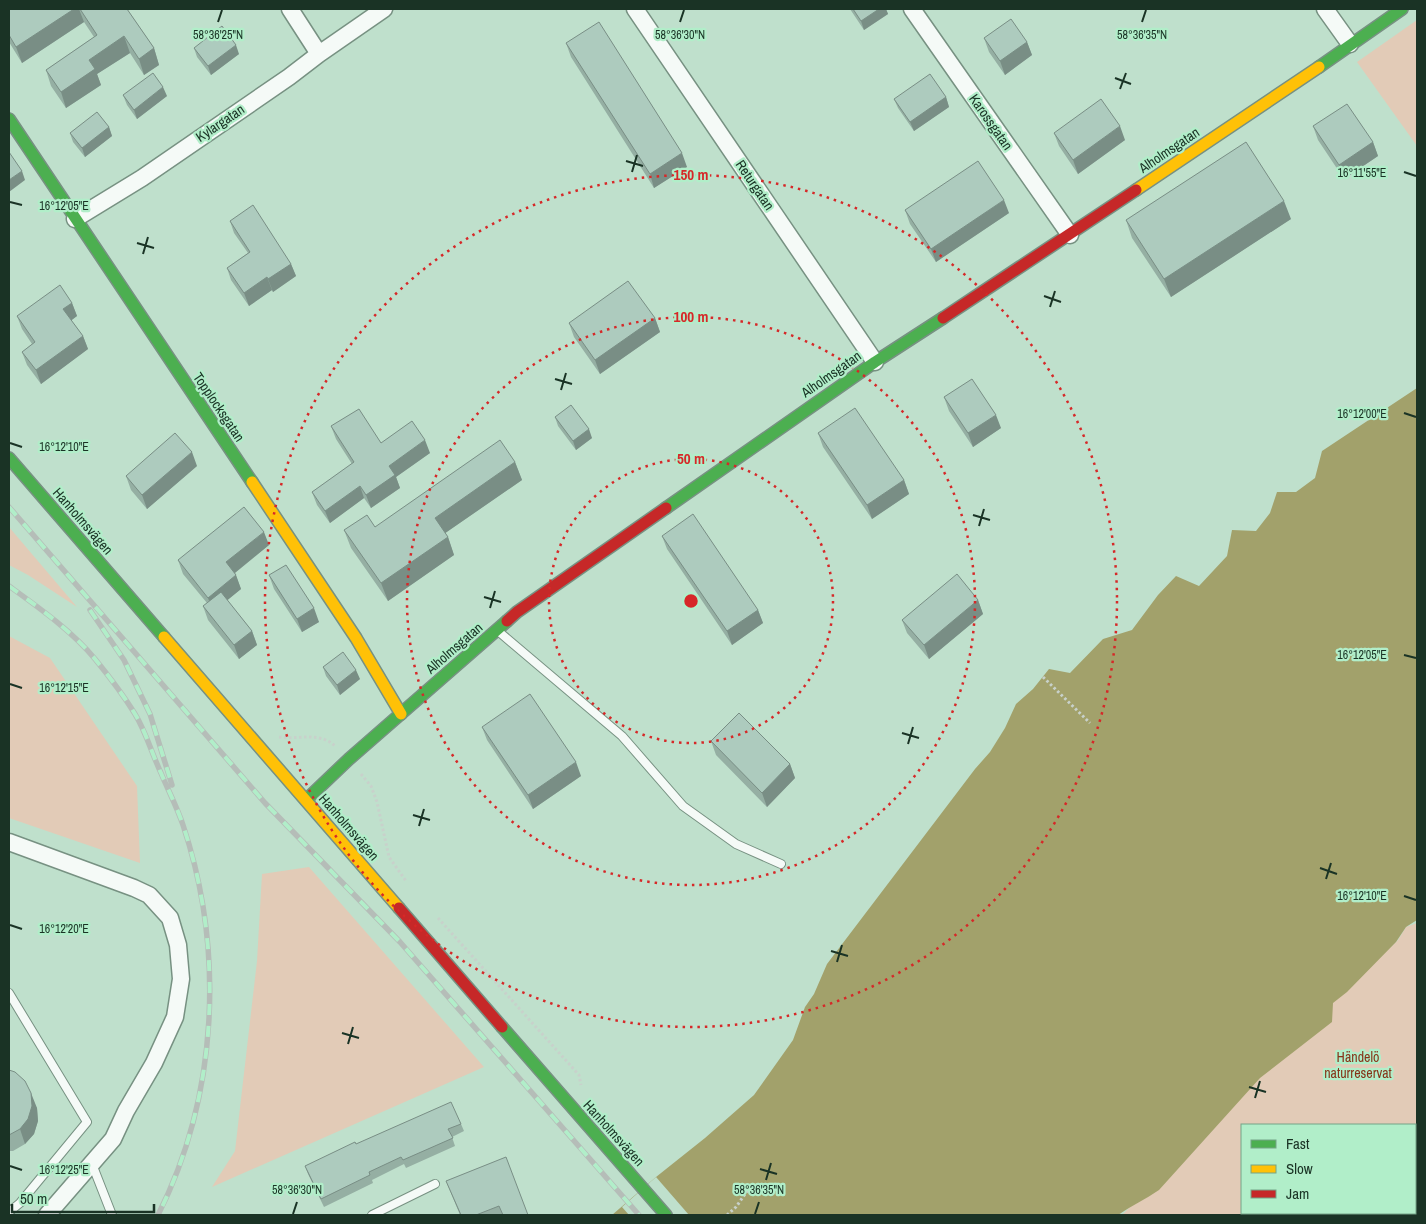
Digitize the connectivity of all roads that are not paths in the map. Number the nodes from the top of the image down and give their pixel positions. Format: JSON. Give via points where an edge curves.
{"nodes":[{"id":1,"x":290,"y":9,"type":"edge"},
{"id":2,"x":384,"y":9,"type":"edge"},
{"id":3,"x":635,"y":9,"type":"edge"},
{"id":4,"x":912,"y":9,"type":"edge"},
{"id":5,"x":1325,"y":9,"type":"edge"},
{"id":6,"x":1402,"y":9,"type":"edge"},
{"id":7,"x":1350,"y":44,"type":"junction"},
{"id":8,"x":319,"y":54,"type":"junction"},
{"id":9,"x":9,"y":119,"type":"edge"},
{"id":10,"x":75,"y":219,"type":"junction"},
{"id":11,"x":1070,"y":235,"type":"junction"},
{"id":12,"x":875,"y":362,"type":"junction"},
{"id":13,"x":9,"y":458,"type":"edge"},
{"id":14,"x":497,"y":630,"type":"junction"},
{"id":15,"x":401,"y":714,"type":"junction"},
{"id":16,"x":306,"y":800,"type":"junction"},
{"id":17,"x":9,"y":842,"type":"edge"},
{"id":18,"x":781,"y":864,"type":"dead end"},
{"id":19,"x":9,"y":993,"type":"edge"},
{"id":20,"x":92,"y":1164,"type":"junction"},
{"id":21,"x":435,"y":1184,"type":"dead end"},
{"id":22,"x":9,"y":1212,"type":"edge"},
{"id":23,"x":47,"y":1215,"type":"edge"},
{"id":24,"x":112,"y":1215,"type":"edge"},
{"id":25,"x":372,"y":1215,"type":"edge"},
{"id":26,"x":666,"y":1215,"type":"edge"}],
"edges":[{"from":1,"to":8,"type":"street"},
{"from":2,"to":8,"type":"street","name":"Kylargatan"},
{"from":3,"to":12,"type":"street","name":"Returgatan"},
{"from":4,"to":11,"type":"street","name":"Karossgatan"},
{"from":5,"to":7,"type":"street"},
{"from":6,"to":7,"type":"street","name":"Alholmsgatan"},
{"from":7,"to":11,"type":"street","name":"Alholmsgatan"},
{"from":8,"to":10,"type":"street","name":"Kylargatan","via":[[142,178]]},
{"from":9,"to":10,"type":"street","name":"Topplocksgatan"},
{"from":10,"to":15,"type":"street","name":"Topplocksgatan","via":[[356,638]]},
{"from":11,"to":12,"type":"street","name":"Alholmsgatan"},
{"from":12,"to":14,"type":"street","name":"Alholmsgatan","via":[[517,612]]},
{"from":13,"to":16,"type":"street","name":"Hanholmsvägen"},
{"from":14,"to":15,"type":"street","name":"Alholmsgatan"},
{"from":14,"to":18,"type":"lane","via":[[622,736],[683,806],[736,844]]},
{"from":15,"to":16,"type":"street","name":"Alholmsgatan"},
{"from":16,"to":26,"type":"street","name":"Hanholmsvägen"},
{"from":17,"to":20,"type":"street","via":[[149,895],[170,918],[178,944],[181,979],[175,1017],[113,1139]]},
{"from":19,"to":22,"type":"lane","via":[[86,1122],[20,1203]]},
{"from":20,"to":23,"type":"street"},
{"from":20,"to":24,"type":"lane"},
{"from":21,"to":25,"type":"lane"}]}
